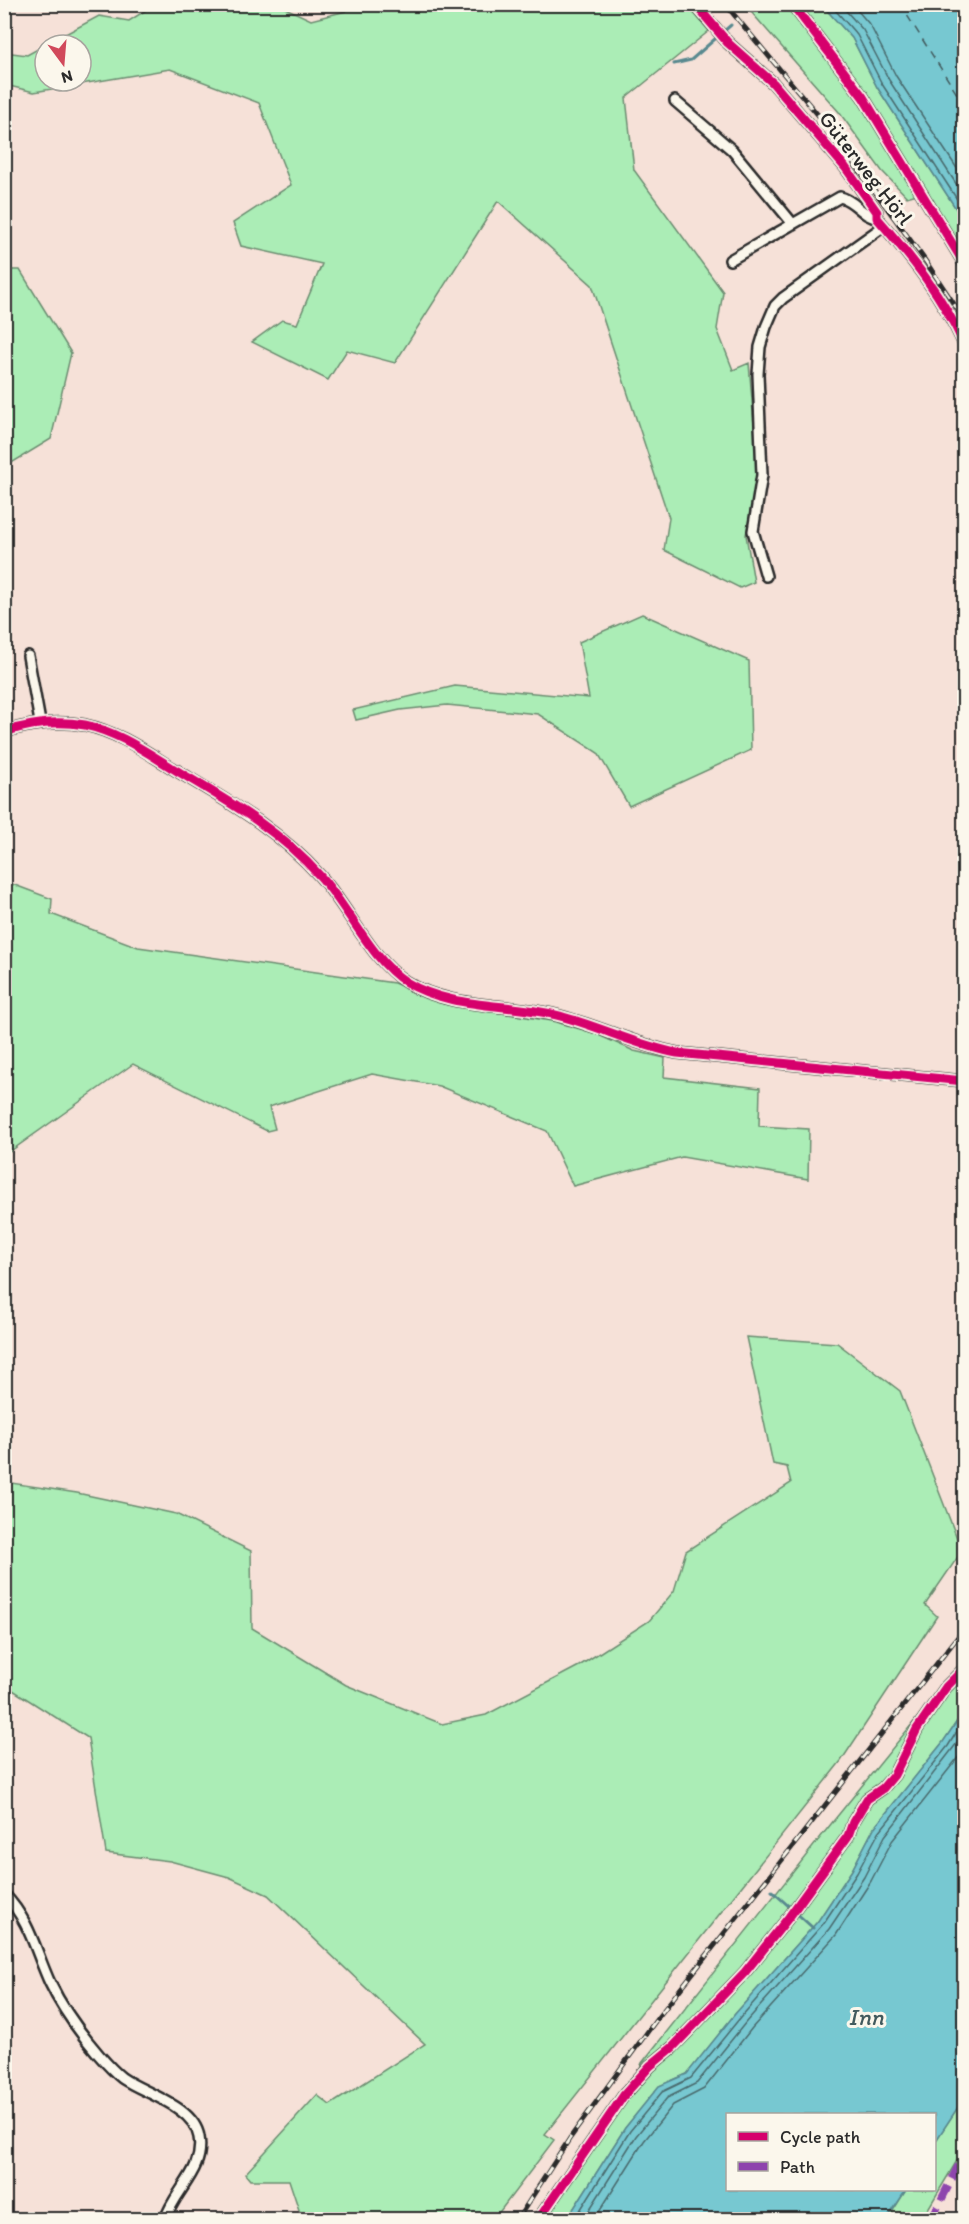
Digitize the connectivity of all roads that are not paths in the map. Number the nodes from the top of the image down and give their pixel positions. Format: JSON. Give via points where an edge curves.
{"nodes":[{"id":1,"x":695,"y":4,"type":"edge"},
{"id":2,"x":792,"y":4,"type":"edge"},
{"id":3,"x":675,"y":101,"type":"dead end"},
{"id":4,"x":881,"y":222,"type":"junction"},
{"id":5,"x":793,"y":224,"type":"junction"},
{"id":6,"x":730,"y":260,"type":"dead end"},
{"id":7,"x":964,"y":263,"type":"edge"},
{"id":8,"x":964,"y":344,"type":"edge"},
{"id":9,"x":766,"y":576,"type":"dead end"},
{"id":10,"x":28,"y":656,"type":"dead end"},
{"id":11,"x":40,"y":722,"type":"junction"},
{"id":12,"x":4,"y":732,"type":"edge"},
{"id":13,"x":964,"y":1081,"type":"edge"},
{"id":14,"x":964,"y":1670,"type":"edge"},
{"id":15,"x":4,"y":1894,"type":"edge"},
{"id":16,"x":165,"y":2220,"type":"edge"},
{"id":17,"x":538,"y":2220,"type":"edge"}],
"edges":[{"from":1,"to":4,"type":"street","name":"Güterweg Hörl","via":[[728,44],[758,68],[793,106],[845,167]]},
{"from":2,"to":7,"type":"street","via":[[863,97]]},
{"from":3,"to":5,"type":"street","via":[[732,150]]},
{"from":4,"to":5,"type":"street","via":[[840,197]]},
{"from":4,"to":8,"type":"street","name":"Güterweg Hörl","via":[[920,268]]},
{"from":4,"to":9,"type":"street","via":[[783,298],[766,327],[758,374],[762,475],[753,531]]},
{"from":5,"to":6,"type":"street"},
{"from":10,"to":11,"type":"street"},
{"from":11,"to":12,"type":"street"},
{"from":11,"to":13,"type":"street","via":[[86,726],[124,739],[271,830],[327,884],[395,975],[421,990],[446,998],[554,1015],[677,1053]]},
{"from":14,"to":17,"type":"street","via":[[945,1687],[917,1729],[894,1775],[867,1799],[848,1836],[789,1917],[720,1999],[624,2095]]},
{"from":15,"to":16,"type":"street","via":[[25,1920],[52,1987],[93,2047],[120,2077],[181,2110],[196,2125],[200,2144],[196,2167]]}]}
